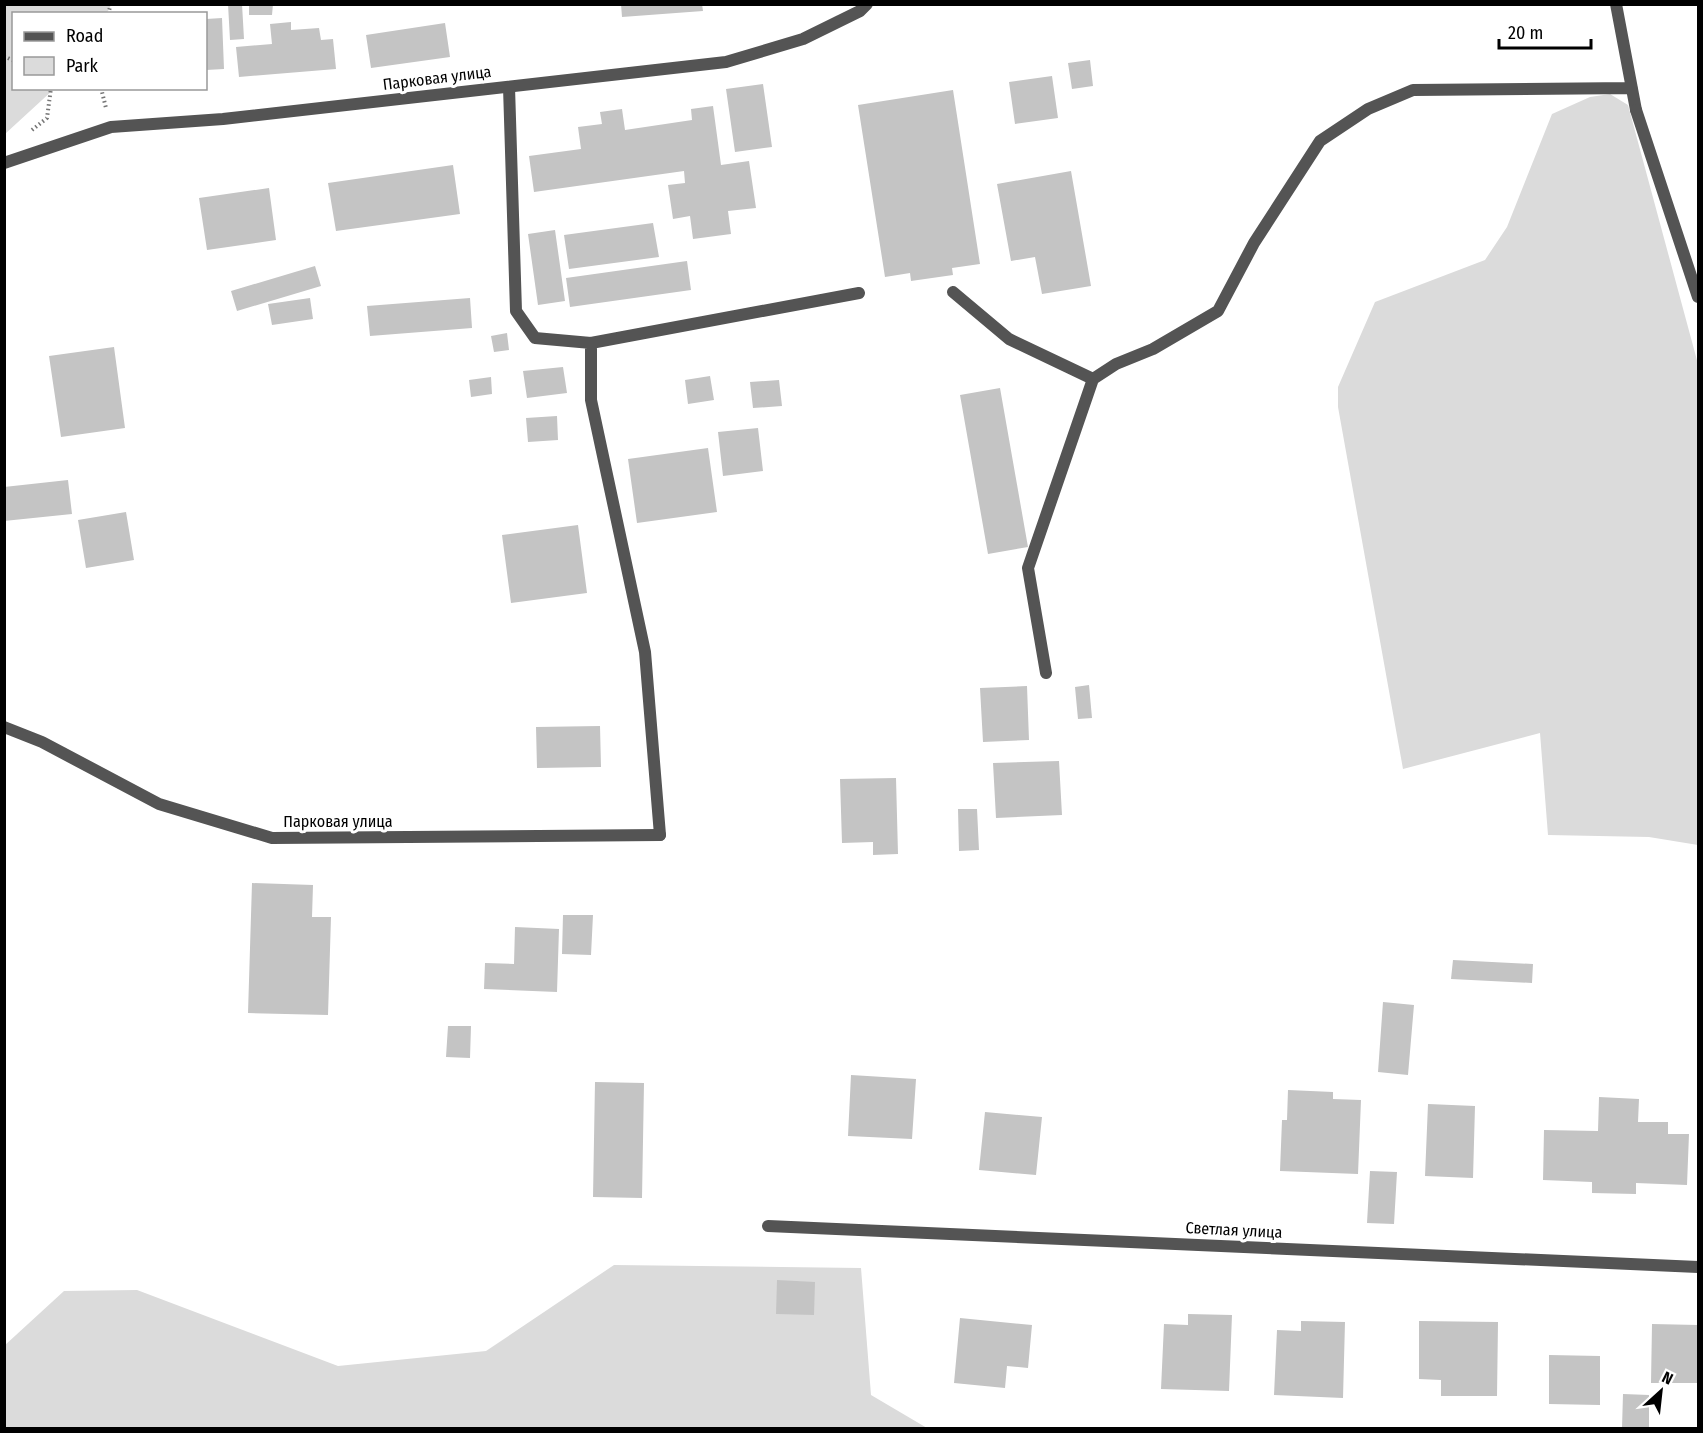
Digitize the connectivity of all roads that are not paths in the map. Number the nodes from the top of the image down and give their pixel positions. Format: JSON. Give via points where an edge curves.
{"nodes":[{"id":1,"x":867,"y":4,"type":"edge"},
{"id":2,"x":1616,"y":4,"type":"edge"},
{"id":3,"x":509,"y":87,"type":"junction"},
{"id":4,"x":1632,"y":88,"type":"junction"},
{"id":5,"x":4,"y":163,"type":"edge"},
{"id":6,"x":953,"y":292,"type":"dead end"},
{"id":7,"x":859,"y":293,"type":"dead end"},
{"id":8,"x":1698,"y":297,"type":"edge"},
{"id":9,"x":591,"y":343,"type":"junction"},
{"id":10,"x":1093,"y":379,"type":"junction"},
{"id":11,"x":1046,"y":673,"type":"dead end"},
{"id":12,"x":4,"y":728,"type":"edge"},
{"id":13,"x":768,"y":1226,"type":"dead end"},
{"id":14,"x":1698,"y":1267,"type":"edge"}],
"edges":[{"from":1,"to":3,"type":"street","name":"Парковая улица","via":[[860,12],[803,39],[726,62]]},
{"from":2,"to":4,"type":"street"},
{"from":3,"to":5,"type":"street","name":"Парковая улица","via":[[223,119],[111,127]]},
{"from":3,"to":9,"type":"street","via":[[516,311],[535,338]]},
{"from":4,"to":8,"type":"street"},
{"from":4,"to":10,"type":"street","via":[[1413,90],[1368,109],[1320,141],[1254,243],[1218,311]]},
{"from":6,"to":10,"type":"street","via":[[1010,339]]},
{"from":7,"to":9,"type":"street"},
{"from":9,"to":12,"type":"street","name":"Парковая улица","via":[[591,400],[645,652],[660,836],[272,838],[159,804],[42,742]]},
{"from":10,"to":11,"type":"street","via":[[1028,568]]},
{"from":13,"to":14,"type":"street","name":"Светлая улица"}]}
